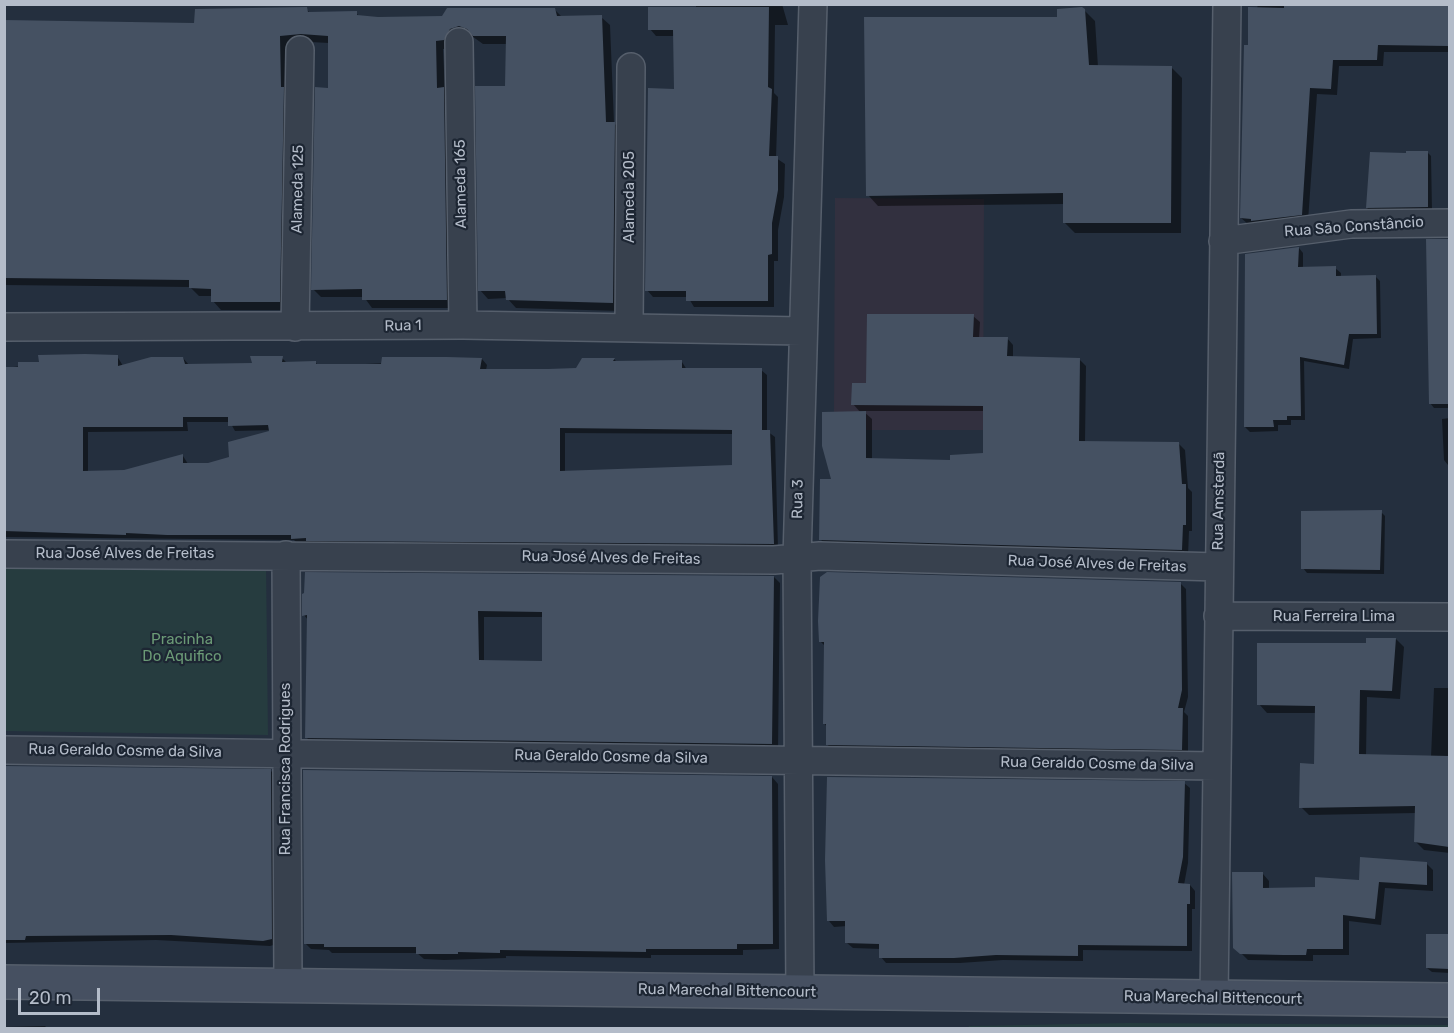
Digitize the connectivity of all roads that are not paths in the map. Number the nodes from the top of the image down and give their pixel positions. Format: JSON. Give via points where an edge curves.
{"nodes":[{"id":1,"x":813,"y":4,"type":"edge"},
{"id":2,"x":1227,"y":4,"type":"edge"},
{"id":3,"x":459,"y":42,"type":"dead end"},
{"id":4,"x":300,"y":50,"type":"dead end"},
{"id":5,"x":630,"y":67,"type":"dead end"},
{"id":6,"x":1449,"y":223,"type":"edge"},
{"id":7,"x":1223,"y":242,"type":"junction"},
{"id":8,"x":463,"y":325,"type":"junction"},
{"id":9,"x":4,"y":327,"type":"edge"},
{"id":10,"x":295,"y":327,"type":"junction"},
{"id":11,"x":629,"y":327,"type":"junction"},
{"id":12,"x":802,"y":331,"type":"junction"},
{"id":13,"x":4,"y":554,"type":"edge"},
{"id":14,"x":286,"y":555,"type":"junction"},
{"id":15,"x":797,"y":558,"type":"junction"},
{"id":16,"x":1218,"y":567,"type":"junction"},
{"id":17,"x":1218,"y":616,"type":"junction"},
{"id":18,"x":1449,"y":617,"type":"edge"},
{"id":19,"x":4,"y":750,"type":"edge"},
{"id":20,"x":285,"y":753,"type":"junction"},
{"id":21,"x":800,"y":760,"type":"junction"},
{"id":22,"x":1217,"y":766,"type":"junction"},
{"id":23,"x":4,"y":982,"type":"edge"},
{"id":24,"x":288,"y":984,"type":"junction"},
{"id":25,"x":800,"y":993,"type":"junction"},
{"id":26,"x":1214,"y":998,"type":"junction"},
{"id":27,"x":1449,"y":1000,"type":"edge"}],
"edges":[{"from":1,"to":12,"type":"street","name":"Rua 3"},
{"from":2,"to":7,"type":"street","name":"Rua Amsterdã"},
{"from":3,"to":8,"type":"street","name":"Alameda 165"},
{"from":4,"to":10,"type":"street","name":"Alameda 125"},
{"from":5,"to":11,"type":"street","name":"Alameda 205"},
{"from":6,"to":7,"type":"street","name":"Rua São Constâncio","via":[[1352,224]]},
{"from":7,"to":16,"type":"street","name":"Rua Amsterdã"},
{"from":8,"to":10,"type":"street","name":"Rua 1"},
{"from":8,"to":11,"type":"street","name":"Rua 1"},
{"from":9,"to":10,"type":"street","name":"Rua 1"},
{"from":11,"to":12,"type":"street","name":"Rua 1"},
{"from":12,"to":15,"type":"street","name":"Rua 3"},
{"from":13,"to":14,"type":"street","name":"Rua José Alves de Freitas"},
{"from":14,"to":15,"type":"street","name":"Rua José Alves de Freitas"},
{"from":14,"to":20,"type":"street","name":"Rua Francisca Rodrigues"},
{"from":15,"to":16,"type":"street","name":"Rua José Alves de Freitas"},
{"from":15,"to":21,"type":"street","name":"Rua 3"},
{"from":16,"to":17,"type":"street","name":"Rua Amsterdã"},
{"from":17,"to":18,"type":"street","name":"Rua Ferreira Lima"},
{"from":17,"to":22,"type":"street","name":"Rua Amsterdã"},
{"from":19,"to":20,"type":"street","name":"Rua Geraldo Cosme da Silva"},
{"from":20,"to":21,"type":"street","name":"Rua Geraldo Cosme da Silva"},
{"from":20,"to":24,"type":"street","name":"Rua Francisca Rodrigues"},
{"from":21,"to":22,"type":"street","name":"Rua Geraldo Cosme da Silva"},
{"from":21,"to":25,"type":"street","name":"Rua 3"},
{"from":22,"to":26,"type":"street","name":"Rua Amsterdã"},
{"from":23,"to":24,"type":"main road","name":"Rua Marechal Bittencourt"},
{"from":24,"to":25,"type":"main road","name":"Rua Marechal Bittencourt"},
{"from":25,"to":26,"type":"main road","name":"Rua Marechal Bittencourt"},
{"from":26,"to":27,"type":"main road","name":"Rua Marechal Bittencourt"}]}
